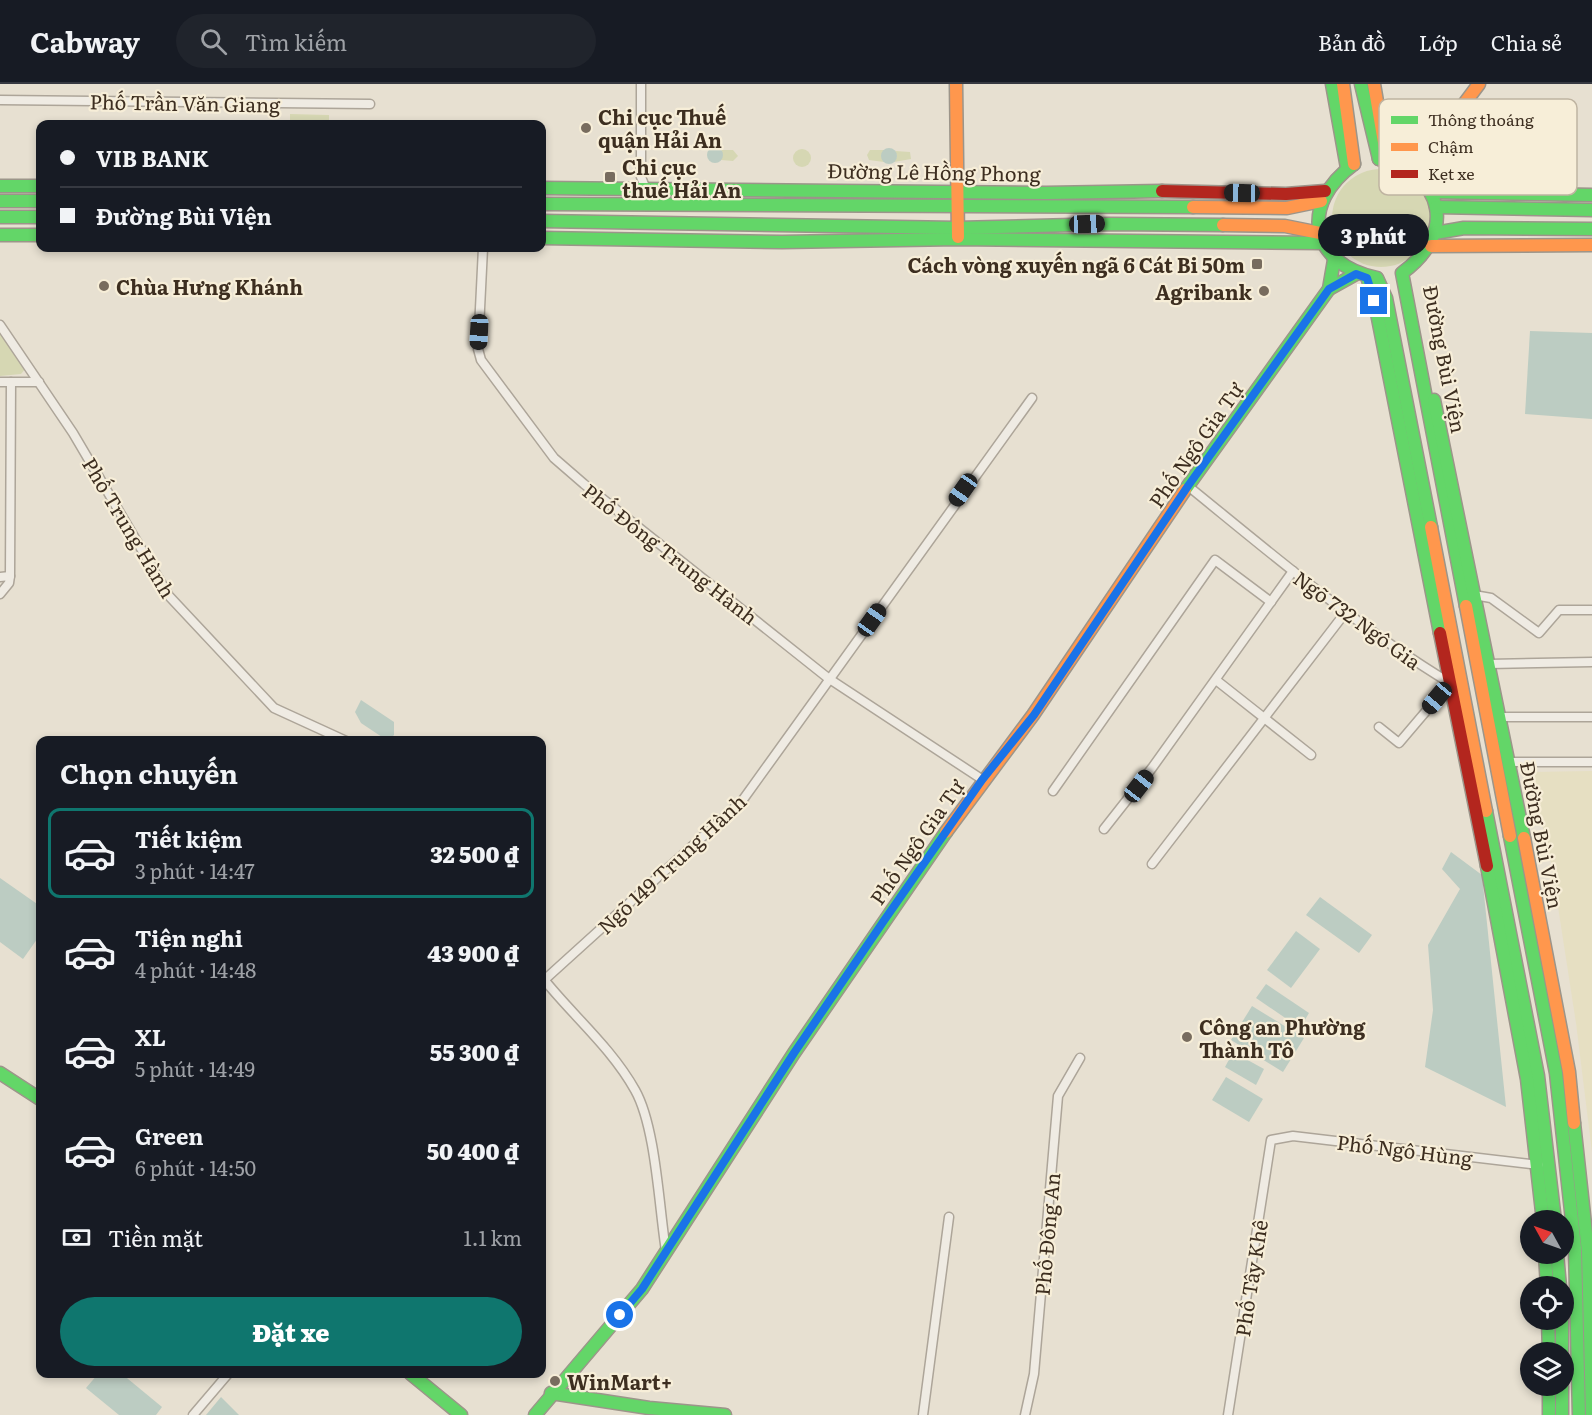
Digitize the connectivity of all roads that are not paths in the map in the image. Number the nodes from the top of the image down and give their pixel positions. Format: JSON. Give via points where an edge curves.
{"nodes":[{"id":1,"x":641,"y":84,"type":"edge"},
{"id":2,"x":956,"y":84,"type":"edge"},
{"id":3,"x":1332,"y":84,"type":"edge"},
{"id":4,"x":1344,"y":84,"type":"edge"},
{"id":5,"x":1361,"y":84,"type":"edge"},
{"id":6,"x":1374,"y":84,"type":"edge"},
{"id":7,"x":1479,"y":84,"type":"edge"},
{"id":8,"x":1468,"y":99,"type":"edge"},
{"id":9,"x":0,"y":100,"type":"edge"},
{"id":10,"x":370,"y":104,"type":"dead end"},
{"id":11,"x":1379,"y":126,"type":"edge"},
{"id":12,"x":1379,"y":146,"type":"edge"},
{"id":13,"x":1350,"y":166,"type":"junction"},
{"id":14,"x":0,"y":186,"type":"edge"},
{"id":15,"x":36,"y":186,"type":"edge"},
{"id":16,"x":546,"y":188,"type":"edge"},
{"id":17,"x":646,"y":189,"type":"junction"},
{"id":18,"x":957,"y":192,"type":"junction"},
{"id":19,"x":1577,"y":194,"type":"edge"},
{"id":20,"x":1431,"y":195,"type":"edge"},
{"id":21,"x":1592,"y":195,"type":"edge"},
{"id":22,"x":1323,"y":196,"type":"junction"},
{"id":23,"x":0,"y":201,"type":"edge"},
{"id":24,"x":36,"y":201,"type":"edge"},
{"id":25,"x":546,"y":204,"type":"edge"},
{"id":26,"x":668,"y":204,"type":"junction"},
{"id":27,"x":957,"y":207,"type":"junction"},
{"id":28,"x":1436,"y":207,"type":"junction"},
{"id":29,"x":1592,"y":210,"type":"edge"},
{"id":30,"x":0,"y":217,"type":"edge"},
{"id":31,"x":36,"y":217,"type":"edge"},
{"id":32,"x":546,"y":221,"type":"edge"},
{"id":33,"x":1592,"y":229,"type":"edge"},
{"id":34,"x":958,"y":233,"type":"junction"},
{"id":35,"x":1435,"y":233,"type":"junction"},
{"id":36,"x":0,"y":235,"type":"edge"},
{"id":37,"x":36,"y":235,"type":"edge"},
{"id":38,"x":546,"y":238,"type":"edge"},
{"id":39,"x":1322,"y":238,"type":"junction"},
{"id":40,"x":1592,"y":245,"type":"edge"},
{"id":41,"x":1431,"y":246,"type":"junction"},
{"id":42,"x":483,"y":252,"type":"edge"},
{"id":43,"x":1334,"y":260,"type":"junction"},
{"id":44,"x":1405,"y":271,"type":"junction"},
{"id":45,"x":1367,"y":277,"type":"junction"},
{"id":46,"x":1329,"y":289,"type":"junction"},
{"id":47,"x":0,"y":326,"type":"edge"},
{"id":48,"x":0,"y":382,"type":"edge"},
{"id":49,"x":11,"y":382,"type":"junction"},
{"id":50,"x":39,"y":382,"type":"junction"},
{"id":51,"x":1032,"y":398,"type":"dead end"},
{"id":52,"x":1188,"y":486,"type":"junction"},
{"id":53,"x":1293,"y":571,"type":"junction"},
{"id":54,"x":0,"y":576,"type":"edge"},
{"id":55,"x":10,"y":576,"type":"junction"},
{"id":56,"x":0,"y":594,"type":"edge"},
{"id":57,"x":1474,"y":595,"type":"junction"},
{"id":58,"x":1271,"y":602,"type":"junction"},
{"id":59,"x":1592,"y":610,"type":"edge"},
{"id":60,"x":1345,"y":613,"type":"junction"},
{"id":61,"x":1592,"y":662,"type":"edge"},
{"id":62,"x":1489,"y":664,"type":"junction"},
{"id":63,"x":828,"y":678,"type":"junction"},
{"id":64,"x":1216,"y":680,"type":"junction"},
{"id":65,"x":1450,"y":683,"type":"junction"},
{"id":66,"x":1501,"y":717,"type":"junction"},
{"id":67,"x":1592,"y":717,"type":"edge"},
{"id":68,"x":1265,"y":719,"type":"junction"},
{"id":69,"x":1379,"y":727,"type":"dead end"},
{"id":70,"x":335,"y":736,"type":"edge"},
{"id":71,"x":1311,"y":755,"type":"dead end"},
{"id":72,"x":1508,"y":762,"type":"junction"},
{"id":73,"x":1592,"y":762,"type":"edge"},
{"id":74,"x":982,"y":780,"type":"junction"},
{"id":75,"x":1053,"y":791,"type":"dead end"},
{"id":76,"x":1104,"y":829,"type":"dead end"},
{"id":77,"x":1152,"y":864,"type":"dead end"},
{"id":78,"x":546,"y":975,"type":"edge"},
{"id":79,"x":546,"y":983,"type":"edge"},
{"id":80,"x":1080,"y":1058,"type":"dead end"},
{"id":81,"x":0,"y":1073,"type":"edge"},
{"id":82,"x":36,"y":1096,"type":"edge"},
{"id":83,"x":1271,"y":1140,"type":"joint"},
{"id":84,"x":1539,"y":1165,"type":"junction"},
{"id":85,"x":1542,"y":1210,"type":"edge"},
{"id":86,"x":1554,"y":1210,"type":"edge"},
{"id":87,"x":949,"y":1216,"type":"dead end"},
{"id":88,"x":666,"y":1251,"type":"junction"},
{"id":89,"x":225,"y":1378,"type":"edge"},
{"id":90,"x":416,"y":1378,"type":"edge"},
{"id":91,"x":551,"y":1393,"type":"junction"},
{"id":92,"x":1549,"y":1396,"type":"edge"},
{"id":93,"x":1562,"y":1396,"type":"edge"},
{"id":94,"x":193,"y":1415,"type":"edge"},
{"id":95,"x":461,"y":1415,"type":"edge"},
{"id":96,"x":535,"y":1415,"type":"edge"},
{"id":97,"x":725,"y":1415,"type":"edge"},
{"id":98,"x":922,"y":1415,"type":"edge"},
{"id":99,"x":1024,"y":1415,"type":"edge"},
{"id":100,"x":1228,"y":1415,"type":"edge"},
{"id":101,"x":1549,"y":1415,"type":"edge"},
{"id":102,"x":1562,"y":1415,"type":"edge"},
{"id":103,"x":1579,"y":1415,"type":"edge"},
{"id":104,"x":1592,"y":1415,"type":"edge"}],
"edges":[{"from":1,"to":17,"type":"street","via":[[641,177]]},
{"from":2,"to":18,"type":"main road"},
{"from":3,"to":13,"type":"main road"},
{"from":4,"to":13,"type":"main road"},
{"from":5,"to":12,"type":"main road"},
{"from":6,"to":11,"type":"main road"},
{"from":7,"to":8,"type":"main road"},
{"from":9,"to":10,"type":"street","name":"Phố Trần Văn Giang"},
{"from":13,"to":22,"type":"main road"},
{"from":14,"to":15,"type":"main road"},
{"from":16,"to":17,"type":"main road","name":"Đường Lê Hồng Phong"},
{"from":17,"to":18,"type":"main road","name":"Đường Lê Hồng Phong"},
{"from":17,"to":26,"type":"street"},
{"from":18,"to":22,"type":"main road","name":"Đường Lê Hồng Phong","via":[[1106,190]]},
{"from":18,"to":27,"type":"main road"},
{"from":19,"to":21,"type":"main road"},
{"from":20,"to":28,"type":"main road"},
{"from":22,"to":27,"type":"main road","name":"Đường Lê Hồng Phong","via":[[1287,208]]},
{"from":22,"to":39,"type":"main road"},
{"from":23,"to":24,"type":"main road"},
{"from":25,"to":26,"type":"main road","name":"Đường Lê Hồng Phong"},
{"from":26,"to":27,"type":"main road","name":"Đường Lê Hồng Phong"},
{"from":27,"to":34,"type":"main road"},
{"from":28,"to":29,"type":"main road"},
{"from":28,"to":35,"type":"main road"},
{"from":30,"to":31,"type":"main road"},
{"from":32,"to":34,"type":"main road"},
{"from":33,"to":35,"type":"main road","via":[[1464,228]]},
{"from":34,"to":38,"type":"main road","via":[[782,242]]},
{"from":34,"to":39,"type":"main road"},
{"from":34,"to":39,"type":"main road","via":[[1109,224],[1285,225]]},
{"from":35,"to":41,"type":"main road"},
{"from":36,"to":37,"type":"main road"},
{"from":39,"to":43,"type":"main road"},
{"from":40,"to":41,"type":"main road"},
{"from":41,"to":44,"type":"main road"},
{"from":42,"to":63,"type":"street","name":"Phố Đông Trung Hành","via":[[478,349],[481,360],[554,458]]},
{"from":43,"to":45,"type":"main road"},
{"from":43,"to":46,"type":"main road"},
{"from":44,"to":57,"type":"main road","name":"Đường Bùi Viện"},
{"from":44,"to":103,"type":"main road","name":"Đường Bùi Viện","via":[[1556,1073],[1575,1248]]},
{"from":45,"to":46,"type":"main road"},
{"from":45,"to":65,"type":"main road"},
{"from":45,"to":86,"type":"main road","via":[[1386,298],[1536,1066]]},
{"from":46,"to":52,"type":"main road","name":"Phố Ngô Gia Tự"},
{"from":47,"to":50,"type":"street","name":"Phố Trung Hành"},
{"from":48,"to":49,"type":"street"},
{"from":49,"to":50,"type":"street"},
{"from":49,"to":55,"type":"street"},
{"from":50,"to":70,"type":"street","name":"Phố Trung Hành","via":[[74,433],[169,596],[273,708]]},
{"from":51,"to":63,"type":"street","name":"Ngõ 149 Trung Hành"},
{"from":52,"to":53,"type":"street","name":"Ngõ 732 Ngô Gia"},
{"from":52,"to":74,"type":"main road","name":"Phố Ngô Gia Tự","via":[[1034,715]]},
{"from":53,"to":58,"type":"street"},
{"from":53,"to":60,"type":"street","name":"Ngõ 732 Ngô Gia"},
{"from":54,"to":55,"type":"street"},
{"from":55,"to":56,"type":"street"},
{"from":57,"to":59,"type":"street","via":[[1491,598],[1539,633],[1559,610]]},
{"from":57,"to":62,"type":"main road","name":"Đường Bùi Viện"},
{"from":58,"to":64,"type":"street"},
{"from":58,"to":75,"type":"street","via":[[1215,560]]},
{"from":60,"to":65,"type":"street","name":"Ngõ 732 Ngô Gia"},
{"from":60,"to":68,"type":"street"},
{"from":61,"to":62,"type":"street"},
{"from":62,"to":66,"type":"main road","name":"Đường Bùi Viện"},
{"from":63,"to":74,"type":"street","name":"Phố Đông Trung Hành"},
{"from":63,"to":78,"type":"street","name":"Ngõ 149 Trung Hành","via":[[742,801]]},
{"from":64,"to":68,"type":"street"},
{"from":64,"to":76,"type":"street"},
{"from":65,"to":69,"type":"street","via":[[1399,743]]},
{"from":65,"to":84,"type":"main road","via":[[1514,1006]]},
{"from":66,"to":67,"type":"street"},
{"from":66,"to":72,"type":"main road","name":"Đường Bùi Viện"},
{"from":68,"to":71,"type":"street"},
{"from":68,"to":77,"type":"street"},
{"from":72,"to":73,"type":"street"},
{"from":72,"to":104,"type":"main road","name":"Đường Bùi Viện","via":[[1569,1072],[1588,1252]]},
{"from":74,"to":88,"type":"main road","name":"Phố Ngô Gia Tự","via":[[794,1053]]},
{"from":79,"to":88,"type":"street","via":[[579,1016],[635,1090],[650,1136]]},
{"from":80,"to":99,"type":"street","name":"Phố Đông An","via":[[1058,1096],[1034,1374]]},
{"from":81,"to":82,"type":"main road"},
{"from":83,"to":84,"type":"street","name":"Phố Ngô Hùng","via":[[1293,1136]]},
{"from":83,"to":100,"type":"street","name":"Phố Tây Khê"},
{"from":84,"to":85,"type":"main road"},
{"from":87,"to":98,"type":"street"},
{"from":88,"to":91,"type":"main road","name":"Phố Ngô Gia Tự","via":[[642,1289]]},
{"from":89,"to":94,"type":"street"},
{"from":90,"to":95,"type":"main road"},
{"from":91,"to":96,"type":"main road","name":"Phố Ngô Gia Tự"},
{"from":91,"to":97,"type":"main road"},
{"from":92,"to":101,"type":"main road"},
{"from":93,"to":102,"type":"main road"}]}
